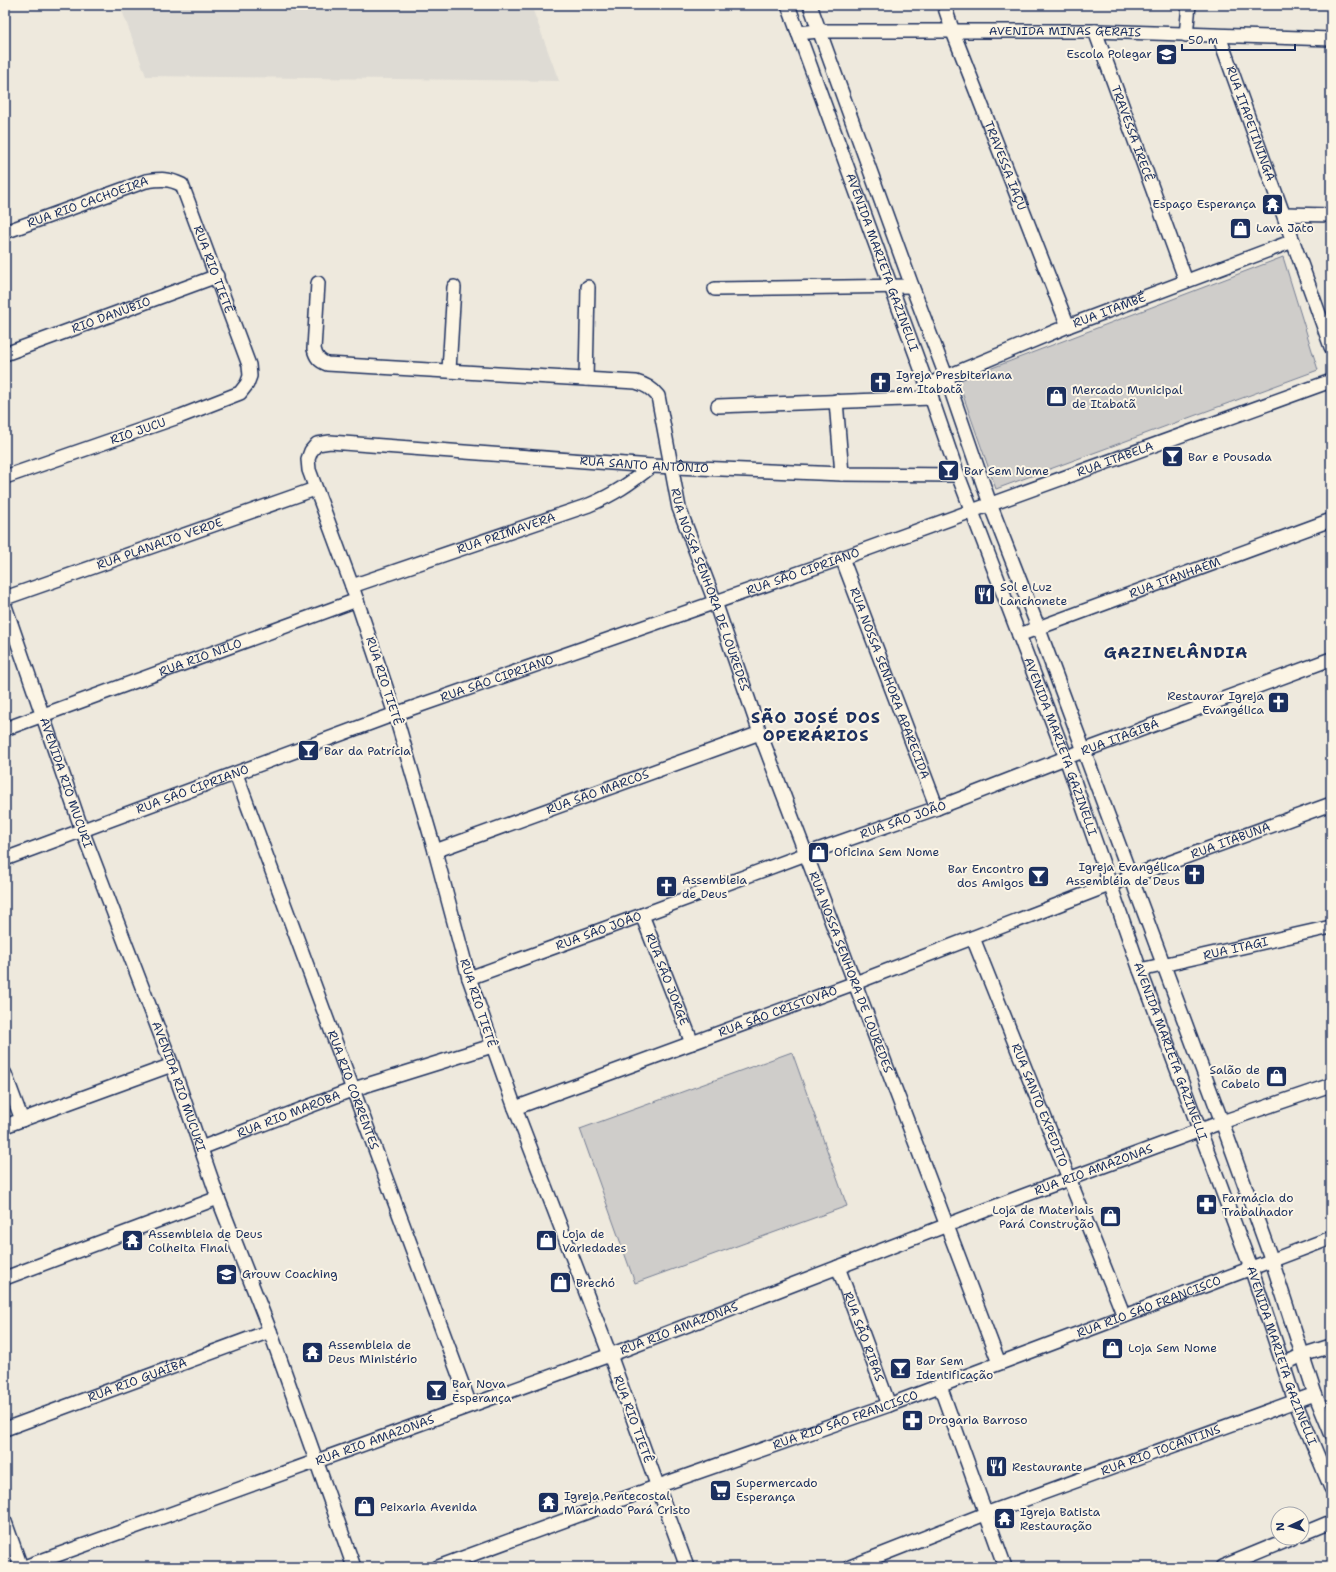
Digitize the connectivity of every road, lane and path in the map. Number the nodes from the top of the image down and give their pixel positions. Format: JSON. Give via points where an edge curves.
{"nodes":[{"id":1,"x":788,"y":5,"type":"edge"},
{"id":2,"x":810,"y":5,"type":"edge"},
{"id":3,"x":944,"y":5,"type":"edge"},
{"id":4,"x":1189,"y":5,"type":"edge"},
{"id":5,"x":819,"y":31,"type":"junction"},
{"id":6,"x":1095,"y":31,"type":"junction"},
{"id":7,"x":953,"y":32,"type":"junction"},
{"id":8,"x":798,"y":33,"type":"junction"},
{"id":9,"x":1186,"y":35,"type":"junction"},
{"id":10,"x":1219,"y":36,"type":"junction"},
{"id":11,"x":1331,"y":39,"type":"edge"},
{"id":12,"x":172,"y":180,"type":"joint"},
{"id":13,"x":877,"y":190,"type":"junction"},
{"id":14,"x":858,"y":195,"type":"junction"},
{"id":15,"x":1284,"y":214,"type":"junction"},
{"id":16,"x":1331,"y":215,"type":"edge"},
{"id":17,"x":5,"y":232,"type":"edge"},
{"id":18,"x":1293,"y":241,"type":"junction"},
{"id":19,"x":217,"y":276,"type":"junction"},
{"id":20,"x":1186,"y":281,"type":"junction"},
{"id":21,"x":318,"y":283,"type":"dead end"},
{"id":22,"x":912,"y":286,"type":"junction"},
{"id":23,"x":454,"y":287,"type":"dead end"},
{"id":24,"x":588,"y":287,"type":"dead end"},
{"id":25,"x":892,"y":288,"type":"junction"},
{"id":26,"x":715,"y":289,"type":"dead end"},
{"id":27,"x":1068,"y":326,"type":"junction"},
{"id":28,"x":1331,"y":347,"type":"edge"},
{"id":29,"x":5,"y":354,"type":"edge"},
{"id":30,"x":249,"y":365,"type":"joint"},
{"id":31,"x":449,"y":370,"type":"junction"},
{"id":32,"x":946,"y":376,"type":"junction"},
{"id":33,"x":586,"y":379,"type":"junction"},
{"id":34,"x":1331,"y":381,"type":"edge"},
{"id":35,"x":927,"y":385,"type":"junction"},
{"id":36,"x":932,"y":398,"type":"junction"},
{"id":37,"x":836,"y":401,"type":"junction"},
{"id":38,"x":718,"y":406,"type":"dead end"},
{"id":39,"x":330,"y":442,"type":"joint"},
{"id":40,"x":652,"y":466,"type":"junction"},
{"id":41,"x":670,"y":467,"type":"junction"},
{"id":42,"x":842,"y":474,"type":"junction"},
{"id":43,"x":958,"y":475,"type":"junction"},
{"id":44,"x":5,"y":477,"type":"edge"},
{"id":45,"x":315,"y":489,"type":"junction"},
{"id":46,"x":990,"y":504,"type":"junction"},
{"id":47,"x":972,"y":511,"type":"junction"},
{"id":48,"x":1331,"y":520,"type":"edge"},
{"id":49,"x":842,"y":558,"type":"junction"},
{"id":50,"x":352,"y":586,"type":"junction"},
{"id":51,"x":5,"y":598,"type":"edge"},
{"id":52,"x":357,"y":600,"type":"junction"},
{"id":53,"x":714,"y":602,"type":"junction"},
{"id":54,"x":5,"y":606,"type":"edge"},
{"id":55,"x":1038,"y":627,"type":"junction"},
{"id":56,"x":1019,"y":635,"type":"junction"},
{"id":57,"x":1331,"y":659,"type":"edge"},
{"id":58,"x":395,"y":714,"type":"junction"},
{"id":59,"x":43,"y":716,"type":"junction"},
{"id":60,"x":5,"y":729,"type":"edge"},
{"id":61,"x":760,"y":733,"type":"junction"},
{"id":62,"x":1083,"y":751,"type":"junction"},
{"id":63,"x":1066,"y":758,"type":"junction"},
{"id":64,"x":236,"y":774,"type":"junction"},
{"id":65,"x":1331,"y":804,"type":"edge"},
{"id":66,"x":937,"y":808,"type":"junction"},
{"id":67,"x":82,"y":830,"type":"junction"},
{"id":68,"x":435,"y":851,"type":"junction"},
{"id":69,"x":806,"y":854,"type":"junction"},
{"id":70,"x":5,"y":859,"type":"edge"},
{"id":71,"x":1130,"y":877,"type":"junction"},
{"id":72,"x":1109,"y":885,"type":"junction"},
{"id":73,"x":642,"y":916,"type":"junction"},
{"id":74,"x":1331,"y":927,"type":"edge"},
{"id":75,"x":973,"y":938,"type":"junction"},
{"id":76,"x":1162,"y":965,"type":"junction"},
{"id":77,"x":1140,"y":970,"type":"junction"},
{"id":78,"x":469,"y":978,"type":"junction"},
{"id":79,"x":855,"y":983,"type":"junction"},
{"id":80,"x":692,"y":1043,"type":"junction"},
{"id":81,"x":492,"y":1046,"type":"junction"},
{"id":82,"x":172,"y":1065,"type":"junction"},
{"id":83,"x":5,"y":1074,"type":"edge"},
{"id":84,"x":1331,"y":1085,"type":"edge"},
{"id":85,"x":354,"y":1089,"type":"junction"},
{"id":86,"x":515,"y":1108,"type":"junction"},
{"id":87,"x":22,"y":1120,"type":"junction"},
{"id":88,"x":1222,"y":1122,"type":"junction"},
{"id":89,"x":5,"y":1126,"type":"edge"},
{"id":90,"x":1200,"y":1130,"type":"junction"},
{"id":91,"x":201,"y":1148,"type":"junction"},
{"id":92,"x":1070,"y":1178,"type":"junction"},
{"id":93,"x":218,"y":1198,"type":"junction"},
{"id":94,"x":947,"y":1225,"type":"junction"},
{"id":95,"x":1331,"y":1238,"type":"edge"},
{"id":96,"x":1272,"y":1261,"type":"junction"},
{"id":97,"x":838,"y":1267,"type":"junction"},
{"id":98,"x":1251,"y":1268,"type":"junction"},
{"id":99,"x":5,"y":1278,"type":"edge"},
{"id":100,"x":1124,"y":1316,"type":"junction"},
{"id":101,"x":270,"y":1331,"type":"junction"},
{"id":102,"x":1331,"y":1346,"type":"edge"},
{"id":103,"x":610,"y":1355,"type":"junction"},
{"id":104,"x":1302,"y":1355,"type":"junction"},
{"id":105,"x":999,"y":1363,"type":"junction"},
{"id":106,"x":1284,"y":1364,"type":"junction"},
{"id":107,"x":940,"y":1386,"type":"junction"},
{"id":108,"x":1315,"y":1394,"type":"junction"},
{"id":109,"x":1295,"y":1400,"type":"junction"},
{"id":110,"x":470,"y":1405,"type":"junction"},
{"id":111,"x":889,"y":1405,"type":"junction"},
{"id":112,"x":5,"y":1428,"type":"edge"},
{"id":113,"x":1331,"y":1433,"type":"edge"},
{"id":114,"x":317,"y":1461,"type":"junction"},
{"id":115,"x":1327,"y":1468,"type":"edge"},
{"id":116,"x":658,"y":1486,"type":"junction"},
{"id":117,"x":1331,"y":1488,"type":"edge"},
{"id":118,"x":985,"y":1514,"type":"junction"},
{"id":119,"x":5,"y":1522,"type":"edge"},
{"id":120,"x":1331,"y":1522,"type":"edge"},
{"id":121,"x":1310,"y":1531,"type":"edge"},
{"id":122,"x":1273,"y":1546,"type":"edge"},
{"id":123,"x":23,"y":1567,"type":"edge"},
{"id":124,"x":354,"y":1567,"type":"edge"},
{"id":125,"x":438,"y":1567,"type":"edge"},
{"id":126,"x":687,"y":1567,"type":"edge"},
{"id":127,"x":850,"y":1567,"type":"edge"},
{"id":128,"x":1005,"y":1567,"type":"edge"},
{"id":129,"x":1222,"y":1567,"type":"edge"}],
"edges":[{"from":1,"to":8,"type":"street","name":"AVENIDA MARIETA GAZINELLI"},
{"from":2,"to":5,"type":"street","name":"AVENIDA MARIETA GAZINELLI"},
{"from":3,"to":7,"type":"street","name":"TRAVESSA IAÇÚ"},
{"from":4,"to":9,"type":"street"},
{"from":5,"to":7,"type":"street","name":"AVENIDA MINAS GERAIS"},
{"from":5,"to":8,"type":"street","name":"AVENIDA MINAS GERAIS"},
{"from":5,"to":13,"type":"street","name":"AVENIDA MARIETA GAZINELLI"},
{"from":6,"to":7,"type":"street","name":"AVENIDA MINAS GERAIS"},
{"from":6,"to":9,"type":"street","name":"AVENIDA MINAS GERAIS"},
{"from":6,"to":20,"type":"street","name":"TRAVESSA IRECÊ"},
{"from":7,"to":27,"type":"street","name":"TRAVESSA IAÇÚ"},
{"from":8,"to":14,"type":"street","name":"AVENIDA MARIETA GAZINELLI"},
{"from":9,"to":10,"type":"street","name":"AVENIDA MINAS GERAIS"},
{"from":10,"to":11,"type":"street","name":"AVENIDA MINAS GERAIS"},
{"from":10,"to":15,"type":"street","name":"RUA ITAPETININGA"},
{"from":12,"to":17,"type":"street","name":"RUA RIO CACHOEIRA","via":[[146,181]]},
{"from":12,"to":19,"type":"street","name":"RUA RIO TIETÊ","via":[[182,185]]},
{"from":13,"to":14,"type":"street"},
{"from":13,"to":22,"type":"street","name":"AVENIDA MARIETA GAZINELLI"},
{"from":14,"to":25,"type":"street","name":"AVENIDA MARIETA GAZINELLI"},
{"from":15,"to":16,"type":"street"},
{"from":15,"to":18,"type":"street","name":"RUA ITAPETININGA"},
{"from":18,"to":20,"type":"street","name":"RUA ITAMBÉ"},
{"from":18,"to":28,"type":"street","name":"RUA ITAPETININGA"},
{"from":19,"to":29,"type":"street","name":"RIO DANÚBIO"},
{"from":19,"to":30,"type":"street","name":"RUA RIO TIETÊ"},
{"from":20,"to":27,"type":"street","name":"RUA ITAMBÉ"},
{"from":21,"to":31,"type":"street","name":"RUA NOSSA SENHORA DE LOUREDES","via":[[314,349],[321,361],[326,364]]},
{"from":22,"to":25,"type":"street"},
{"from":22,"to":32,"type":"street","name":"AVENIDA MARIETA GAZINELLI"},
{"from":23,"to":31,"type":"street"},
{"from":24,"to":33,"type":"street"},
{"from":25,"to":26,"type":"street"},
{"from":25,"to":35,"type":"street","name":"AVENIDA MARIETA GAZINELLI"},
{"from":27,"to":32,"type":"street","name":"RUA ITAMBÉ"},
{"from":30,"to":44,"type":"street","name":"RIO JUCU","via":[[250,376],[240,393]]},
{"from":31,"to":33,"type":"street","name":"RUA NOSSA SENHORA DE LOUREDES"},
{"from":32,"to":35,"type":"street","name":"RUA ITAMBÉ"},
{"from":32,"to":46,"type":"street","name":"AVENIDA MARIETA GAZINELLI"},
{"from":33,"to":41,"type":"street","name":"RUA NOSSA SENHORA DE LOUREDES","via":[[636,382],[652,388],[658,396]]},
{"from":34,"to":46,"type":"street","name":"RUA ITABELA"},
{"from":35,"to":36,"type":"street","name":"AVENIDA MARIETA GAZINELLI"},
{"from":36,"to":37,"type":"street"},
{"from":36,"to":43,"type":"street","name":"AVENIDA MARIETA GAZINELLI"},
{"from":37,"to":38,"type":"street"},
{"from":37,"to":42,"type":"street"},
{"from":39,"to":40,"type":"street","name":"RUA SANTO ANTÔNIO"},
{"from":39,"to":45,"type":"street","name":"RUA RIO TIETÊ","via":[[317,444],[308,459]]},
{"from":40,"to":41,"type":"street","name":"RUA SANTO ANTÔNIO"},
{"from":40,"to":50,"type":"street","name":"RUA PRIMAVERA","via":[[627,486],[589,505]]},
{"from":41,"to":42,"type":"street","name":"RUA SANTO ANTÔNIO"},
{"from":41,"to":53,"type":"street","name":"RUA NOSSA SENHORA DE LOUREDES","via":[[679,508]]},
{"from":42,"to":43,"type":"street","name":"RUA SANTO ANTÔNIO"},
{"from":43,"to":47,"type":"street","name":"AVENIDA MARIETA GAZINELLI"},
{"from":45,"to":50,"type":"street","name":"RUA RIO TIETÊ"},
{"from":45,"to":51,"type":"street","name":"RUA PLANALTO VERDE"},
{"from":46,"to":47,"type":"street","name":"RUA SÃO CIPRIANO"},
{"from":46,"to":55,"type":"street","name":"AVENIDA MARIETA GAZINELLI"},
{"from":47,"to":49,"type":"street","name":"RUA SÃO CIPRIANO"},
{"from":47,"to":56,"type":"street","name":"AVENIDA MARIETA GAZINELLI"},
{"from":48,"to":55,"type":"street","name":"RUA ITANHAÉM"},
{"from":49,"to":53,"type":"street","name":"RUA SÃO CIPRIANO"},
{"from":49,"to":66,"type":"street","name":"RUA NOSSA SENHORA APARECIDA"},
{"from":50,"to":52,"type":"street","name":"RUA RIO TIETÊ"},
{"from":52,"to":58,"type":"street","name":"RUA RIO TIETÊ"},
{"from":52,"to":59,"type":"street","name":"RUA RIO NILO"},
{"from":53,"to":58,"type":"street","name":"RUA SÃO CIPRIANO"},
{"from":53,"to":61,"type":"street","name":"RUA NOSSA SENHORA DE LOUREDES"},
{"from":54,"to":59,"type":"street","name":"AVENIDA RIO MUCURI"},
{"from":55,"to":56,"type":"street","name":"RUA ITANHAÉM"},
{"from":55,"to":62,"type":"street","name":"AVENIDA MARIETA GAZINELLI"},
{"from":56,"to":63,"type":"street","name":"AVENIDA MARIETA GAZINELLI"},
{"from":57,"to":62,"type":"street","name":"RUA ITAGIBÁ"},
{"from":58,"to":64,"type":"street","name":"RUA SÃO CIPRIANO"},
{"from":58,"to":68,"type":"street","name":"RUA RIO TIETÊ"},
{"from":59,"to":60,"type":"street","name":"RUA RIO NILO"},
{"from":59,"to":67,"type":"street","name":"AVENIDA RIO MUCURI"},
{"from":61,"to":68,"type":"street","name":"RUA SÃO MARCOS"},
{"from":61,"to":69,"type":"street","name":"RUA NOSSA SENHORA DE LOUREDES"},
{"from":62,"to":63,"type":"street","name":"RUA ITAGIBÁ"},
{"from":62,"to":71,"type":"street","name":"AVENIDA MARIETA GAZINELLI"},
{"from":63,"to":66,"type":"street","name":"RUA SÃO JOÃO"},
{"from":63,"to":72,"type":"street","name":"AVENIDA MARIETA GAZINELLI"},
{"from":64,"to":67,"type":"street","name":"RUA SÃO CIPRIANO"},
{"from":64,"to":85,"type":"street","name":"RUA RIO CORRENTES"},
{"from":65,"to":71,"type":"street","name":"RUA ITABUNA"},
{"from":66,"to":69,"type":"street","name":"RUA SÃO JOÃO"},
{"from":67,"to":70,"type":"street","name":"RUA SÃO CIPRIANO"},
{"from":67,"to":82,"type":"street","name":"AVENIDA RIO MUCURI"},
{"from":68,"to":78,"type":"street","name":"RUA RIO TIETÊ"},
{"from":69,"to":73,"type":"street","name":"RUA SÃO JOÃO"},
{"from":69,"to":79,"type":"street","name":"RUA NOSSA SENHORA DE LOUREDES"},
{"from":71,"to":72,"type":"street","name":"RUA SÃO CRISTOVÃO"},
{"from":71,"to":76,"type":"street","name":"AVENIDA MARIETA GAZINELLI"},
{"from":72,"to":75,"type":"street","name":"RUA SÃO CRISTOVÃO"},
{"from":72,"to":77,"type":"street","name":"AVENIDA MARIETA GAZINELLI"},
{"from":73,"to":78,"type":"street","name":"RUA SÃO JOÃO"},
{"from":73,"to":80,"type":"street","name":"RUA SÃO JORGE"},
{"from":74,"to":76,"type":"street","name":"RUA ITAGI"},
{"from":75,"to":79,"type":"street","name":"RUA SÃO CRISTOVÃO"},
{"from":75,"to":92,"type":"street","name":"RUA SANTO EXPEDITO"},
{"from":76,"to":77,"type":"street","name":"RUA ITAGI"},
{"from":76,"to":88,"type":"street","name":"AVENIDA MARIETA GAZINELLI"},
{"from":77,"to":90,"type":"street","name":"AVENIDA MARIETA GAZINELLI"},
{"from":78,"to":81,"type":"street","name":"RUA RIO TIETÊ"},
{"from":79,"to":80,"type":"street","name":"RUA SÃO CRISTOVÃO"},
{"from":79,"to":94,"type":"street","name":"RUA NOSSA SENHORA DE LOUREDES"},
{"from":80,"to":86,"type":"street","name":"RUA SÃO CRISTOVÃO"},
{"from":81,"to":85,"type":"street","name":"RUA RIO MAROBA"},
{"from":81,"to":86,"type":"street","name":"RUA RIO TIETÊ"},
{"from":82,"to":87,"type":"street"},
{"from":82,"to":91,"type":"street","name":"AVENIDA RIO MUCURI"},
{"from":83,"to":87,"type":"street"},
{"from":84,"to":88,"type":"street","name":"RUA RIO AMAZONAS"},
{"from":85,"to":91,"type":"street","name":"RUA RIO MAROBA"},
{"from":85,"to":110,"type":"street","name":"RUA RIO CORRENTES"},
{"from":86,"to":103,"type":"street","name":"RUA RIO TIETÊ"},
{"from":87,"to":89,"type":"street"},
{"from":88,"to":90,"type":"street","name":"RUA RIO AMAZONAS"},
{"from":88,"to":96,"type":"street","name":"AVENIDA MARIETA GAZINELLI"},
{"from":90,"to":92,"type":"street","name":"RUA RIO AMAZONAS"},
{"from":90,"to":98,"type":"street","name":"AVENIDA MARIETA GAZINELLI"},
{"from":91,"to":93,"type":"street","name":"AVENIDA RIO MUCURI"},
{"from":92,"to":94,"type":"street","name":"RUA RIO AMAZONAS"},
{"from":92,"to":100,"type":"street","name":"RUA SANTO EXPEDITO"},
{"from":93,"to":99,"type":"street"},
{"from":93,"to":101,"type":"street","name":"AVENIDA RIO MUCURI"},
{"from":94,"to":97,"type":"street","name":"RUA RIO AMAZONAS"},
{"from":94,"to":105,"type":"street","name":"RUA NOSSA SENHORA DE LOUREDES"},
{"from":95,"to":96,"type":"street","name":"RUA RIO SÃO FRANCISCO"},
{"from":96,"to":98,"type":"street","name":"RUA RIO SÃO FRANCISCO"},
{"from":96,"to":104,"type":"street","name":"AVENIDA MARIETA GAZINELLI"},
{"from":97,"to":103,"type":"street","name":"RUA RIO AMAZONAS"},
{"from":97,"to":111,"type":"street","name":"RUA SÃO RIBAS"},
{"from":98,"to":100,"type":"street","name":"RUA RIO SÃO FRANCISCO"},
{"from":98,"to":106,"type":"street","name":"AVENIDA MARIETA GAZINELLI"},
{"from":100,"to":105,"type":"street","name":"RUA RIO SÃO FRANCISCO"},
{"from":101,"to":112,"type":"street","name":"RUA RIO GUAÍBA"},
{"from":101,"to":114,"type":"street","name":"AVENIDA RIO MUCURI"},
{"from":102,"to":104,"type":"street"},
{"from":103,"to":110,"type":"street","name":"RUA RIO AMAZONAS"},
{"from":103,"to":116,"type":"street","name":"RUA RIO TIETÊ"},
{"from":104,"to":106,"type":"street"},
{"from":104,"to":108,"type":"street","name":"AVENIDA MARIETA GAZINELLI"},
{"from":105,"to":107,"type":"street","name":"RUA RIO SÃO FRANCISCO"},
{"from":106,"to":109,"type":"street","name":"AVENIDA MARIETA GAZINELLI"},
{"from":107,"to":111,"type":"street","name":"RUA RIO SÃO FRANCISCO"},
{"from":107,"to":118,"type":"street"},
{"from":108,"to":109,"type":"street","name":"RUA RIO TOCANTINS"},
{"from":108,"to":113,"type":"street","name":"AVENIDA MARIETA GAZINELLI"},
{"from":109,"to":115,"type":"street","name":"AVENIDA MARIETA GAZINELLI"},
{"from":109,"to":118,"type":"street","name":"RUA RIO TOCANTINS"},
{"from":110,"to":114,"type":"street","name":"RUA RIO AMAZONAS"},
{"from":111,"to":116,"type":"street","name":"RUA RIO SÃO FRANCISCO"},
{"from":114,"to":123,"type":"street","name":"RUA RIO AMAZONAS"},
{"from":114,"to":124,"type":"street","name":"AVENIDA RIO MUCURI"},
{"from":115,"to":117,"type":"street","name":"AVENIDA MARIETA GAZINELLI"},
{"from":116,"to":125,"type":"street","name":"RUA RIO SÃO FRANCISCO"},
{"from":116,"to":126,"type":"street","name":"RUA RIO TIETÊ"},
{"from":118,"to":127,"type":"street","name":"RUA RIO TOCANTINS"},
{"from":118,"to":128,"type":"street"},
{"from":119,"to":123,"type":"street"},
{"from":120,"to":121,"type":"street"},
{"from":122,"to":129,"type":"street"}]}
